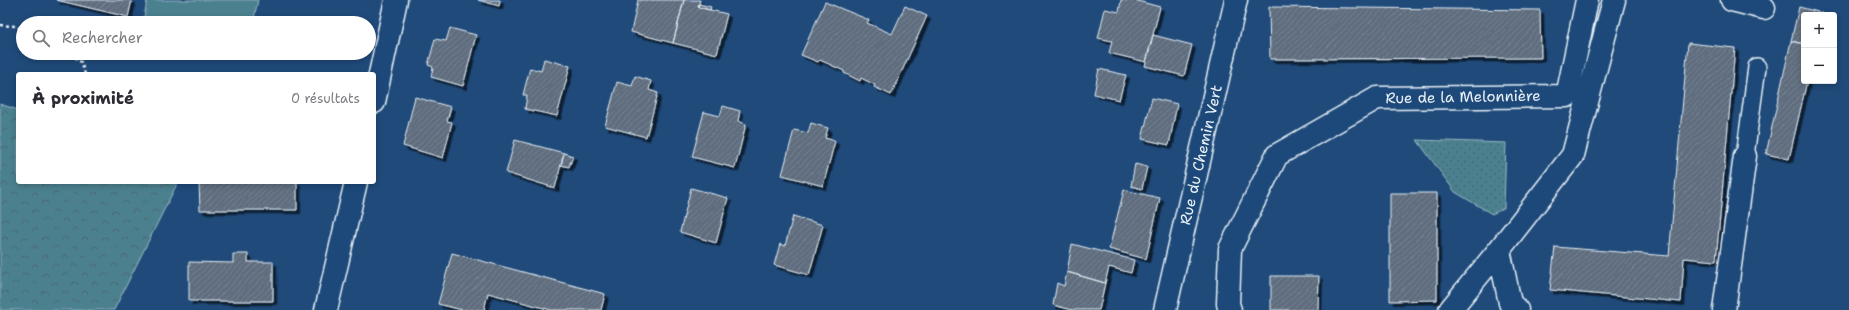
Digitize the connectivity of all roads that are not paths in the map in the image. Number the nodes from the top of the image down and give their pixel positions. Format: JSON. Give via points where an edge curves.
{"nodes":[{"id":1,"x":396,"y":0,"type":"edge"},
{"id":2,"x":1236,"y":0,"type":"edge"},
{"id":3,"x":1587,"y":0,"type":"edge"},
{"id":4,"x":1614,"y":0,"type":"edge"},
{"id":5,"x":1732,"y":0,"type":"edge"},
{"id":6,"x":1764,"y":8,"type":"dead end"},
{"id":7,"x":1757,"y":67,"type":"dead end"},
{"id":8,"x":376,"y":93,"type":"edge"},
{"id":9,"x":1577,"y":98,"type":"junction"},
{"id":10,"x":1745,"y":156,"type":"joint"},
{"id":11,"x":356,"y":184,"type":"edge"},
{"id":12,"x":1499,"y":250,"type":"junction"},
{"id":13,"x":326,"y":310,"type":"edge"},
{"id":14,"x":1165,"y":310,"type":"edge"},
{"id":15,"x":1230,"y":310,"type":"edge"},
{"id":16,"x":1450,"y":310,"type":"edge"},
{"id":17,"x":1517,"y":310,"type":"edge"},
{"id":18,"x":1724,"y":310,"type":"edge"}],
"edges":[{"from":1,"to":8,"type":"street"},
{"from":2,"to":14,"type":"street","name":"Rue du Chemin Vert"},
{"from":3,"to":9,"type":"street"},
{"from":4,"to":9,"type":"street"},
{"from":5,"to":6,"type":"street"},
{"from":7,"to":10,"type":"lane"},
{"from":9,"to":12,"type":"street","via":[[1573,155]]},
{"from":9,"to":15,"type":"street","name":"Rue de la Melonnière","via":[[1377,98],[1277,155],[1230,249]]},
{"from":10,"to":18,"type":"street"},
{"from":11,"to":13,"type":"street"},
{"from":12,"to":16,"type":"street"},
{"from":12,"to":17,"type":"street","via":[[1510,303]]}]}
